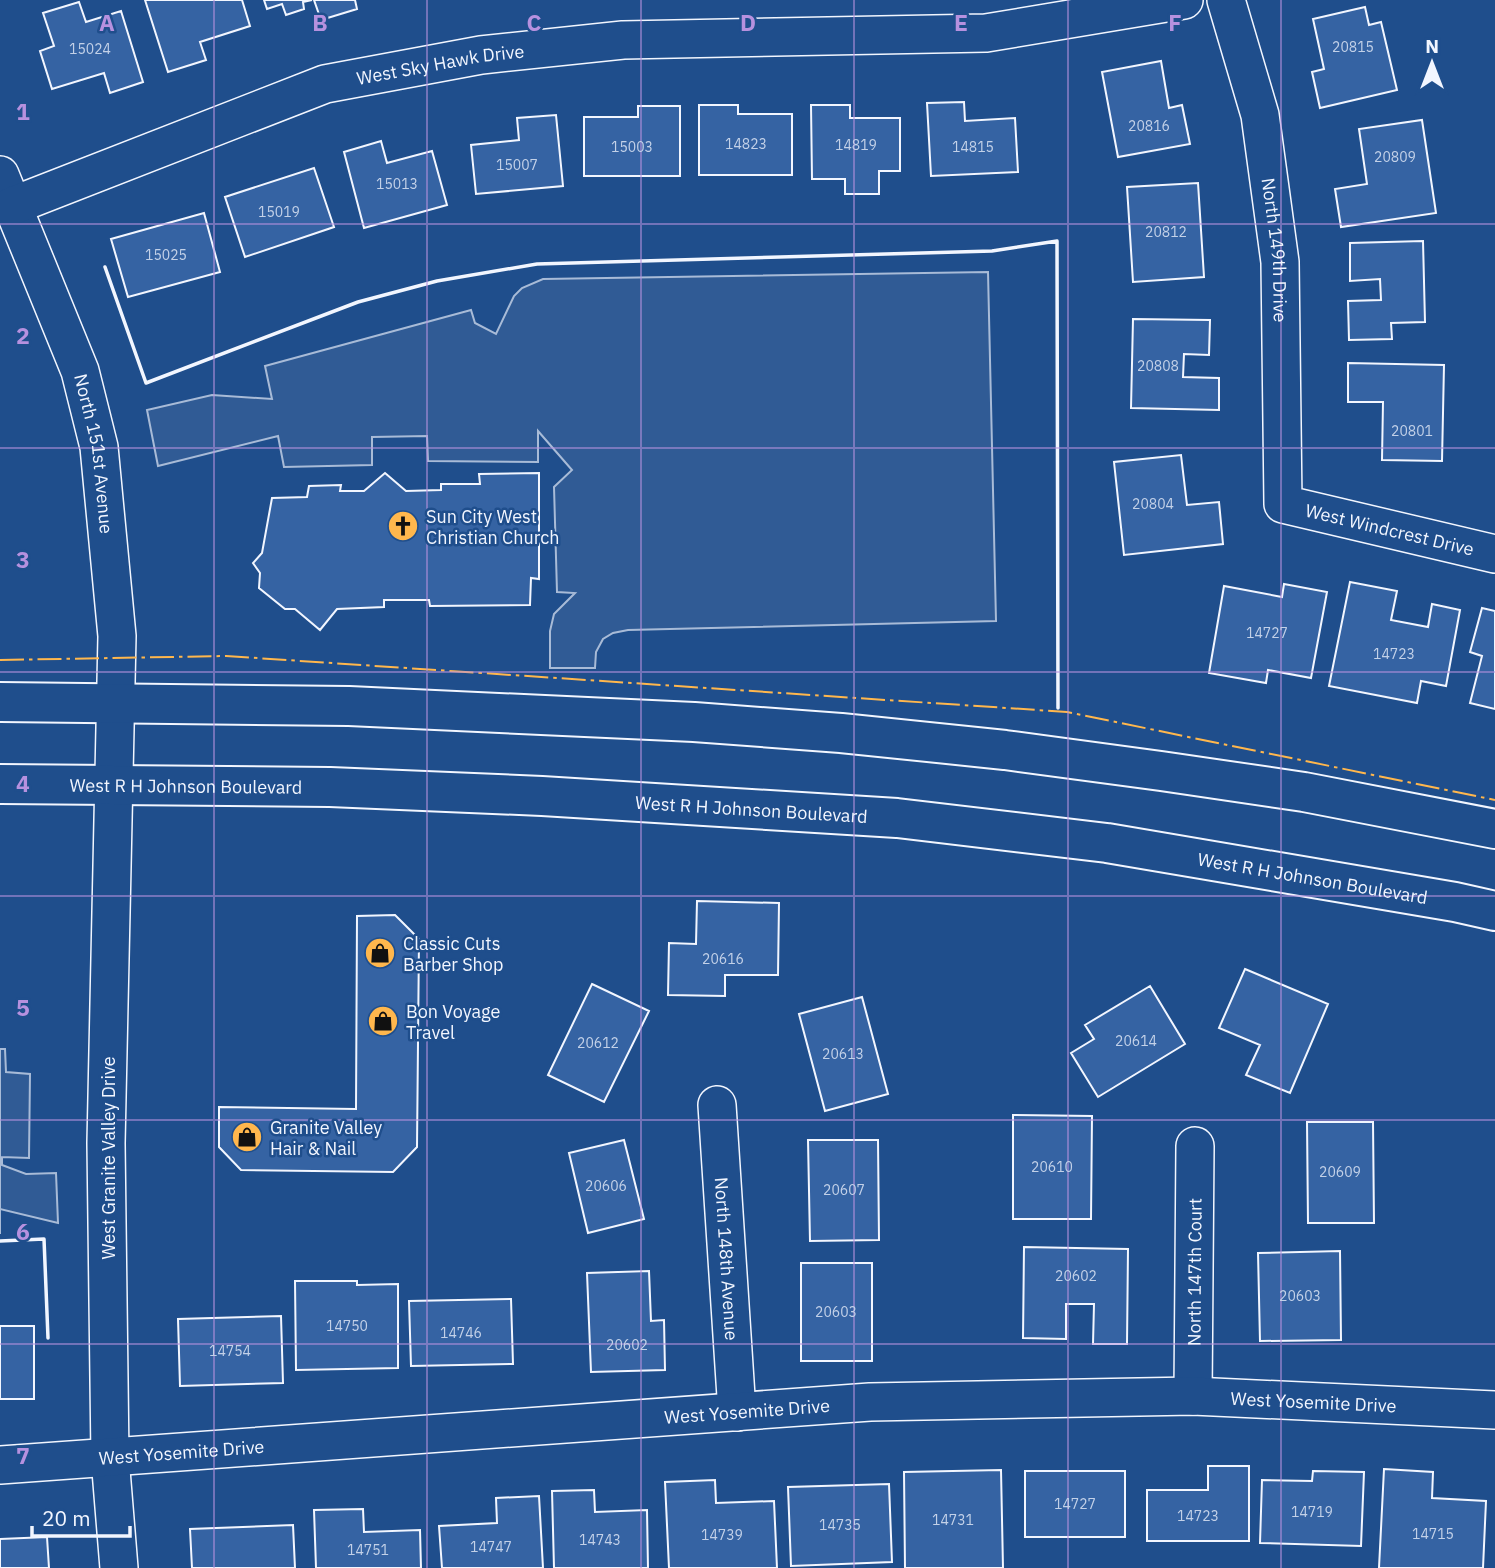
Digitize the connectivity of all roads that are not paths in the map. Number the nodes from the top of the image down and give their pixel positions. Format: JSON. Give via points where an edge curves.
{"nodes":[{"id":1,"x":1184,"y":0,"type":"edge"},
{"id":2,"x":1226,"y":0,"type":"edge"},
{"id":3,"x":6,"y":190,"type":"edge"},
{"id":4,"x":1283,"y":504,"type":"joint"},
{"id":5,"x":1495,"y":554,"type":"edge"},
{"id":6,"x":0,"y":702,"type":"edge"},
{"id":7,"x":115,"y":702,"type":"junction"},
{"id":8,"x":113,"y":766,"type":"junction"},
{"id":9,"x":0,"y":784,"type":"edge"},
{"id":10,"x":1495,"y":829,"type":"edge"},
{"id":11,"x":1495,"y":911,"type":"edge"},
{"id":12,"x":717,"y":1105,"type":"dead end"},
{"id":13,"x":1195,"y":1146,"type":"dead end"},
{"id":14,"x":1192,"y":1396,"type":"junction"},
{"id":15,"x":1495,"y":1410,"type":"edge"},
{"id":16,"x":737,"y":1412,"type":"junction"},
{"id":17,"x":110,"y":1458,"type":"junction"},
{"id":18,"x":0,"y":1465,"type":"edge"},
{"id":19,"x":119,"y":1568,"type":"edge"}],
"edges":[{"from":1,"to":3,"type":"street","name":"West Sky Hawk Drive","via":[[986,33],[623,40],[481,55],[325,84]]},
{"from":2,"to":4,"type":"street","name":"North 149th Drive","via":[[1260,115],[1280,262]]},
{"from":3,"to":7,"type":"street","name":"North 151st Avenue","via":[[80,371],[99,447],[117,636]]},
{"from":4,"to":5,"type":"street","name":"West Windcrest Drive"},
{"from":6,"to":7,"type":"main road"},
{"from":7,"to":8,"type":"street","name":"North 151st Avenue"},
{"from":7,"to":10,"type":"main road","via":[[349,706],[841,733],[1161,771],[1304,792]]},
{"from":8,"to":9,"type":"main road","name":"West R H Johnson Boulevard"},
{"from":8,"to":11,"type":"main road","name":"West R H Johnson Boulevard","via":[[330,787],[897,818],[1107,843]]},
{"from":8,"to":17,"type":"street","name":"West Granite Valley Drive","via":[[106,1143]]},
{"from":12,"to":16,"type":"street","name":"North 148th Avenue"},
{"from":13,"to":14,"type":"street","name":"North 147th Court"},
{"from":14,"to":15,"type":"street","name":"West Yosemite Drive"},
{"from":14,"to":16,"type":"street","name":"West Yosemite Drive","via":[[870,1402]]},
{"from":16,"to":17,"type":"street","name":"West Yosemite Drive"},
{"from":17,"to":18,"type":"street","name":"West Yosemite Drive"},
{"from":17,"to":19,"type":"street","name":"West Granite Valley Drive"}]}
